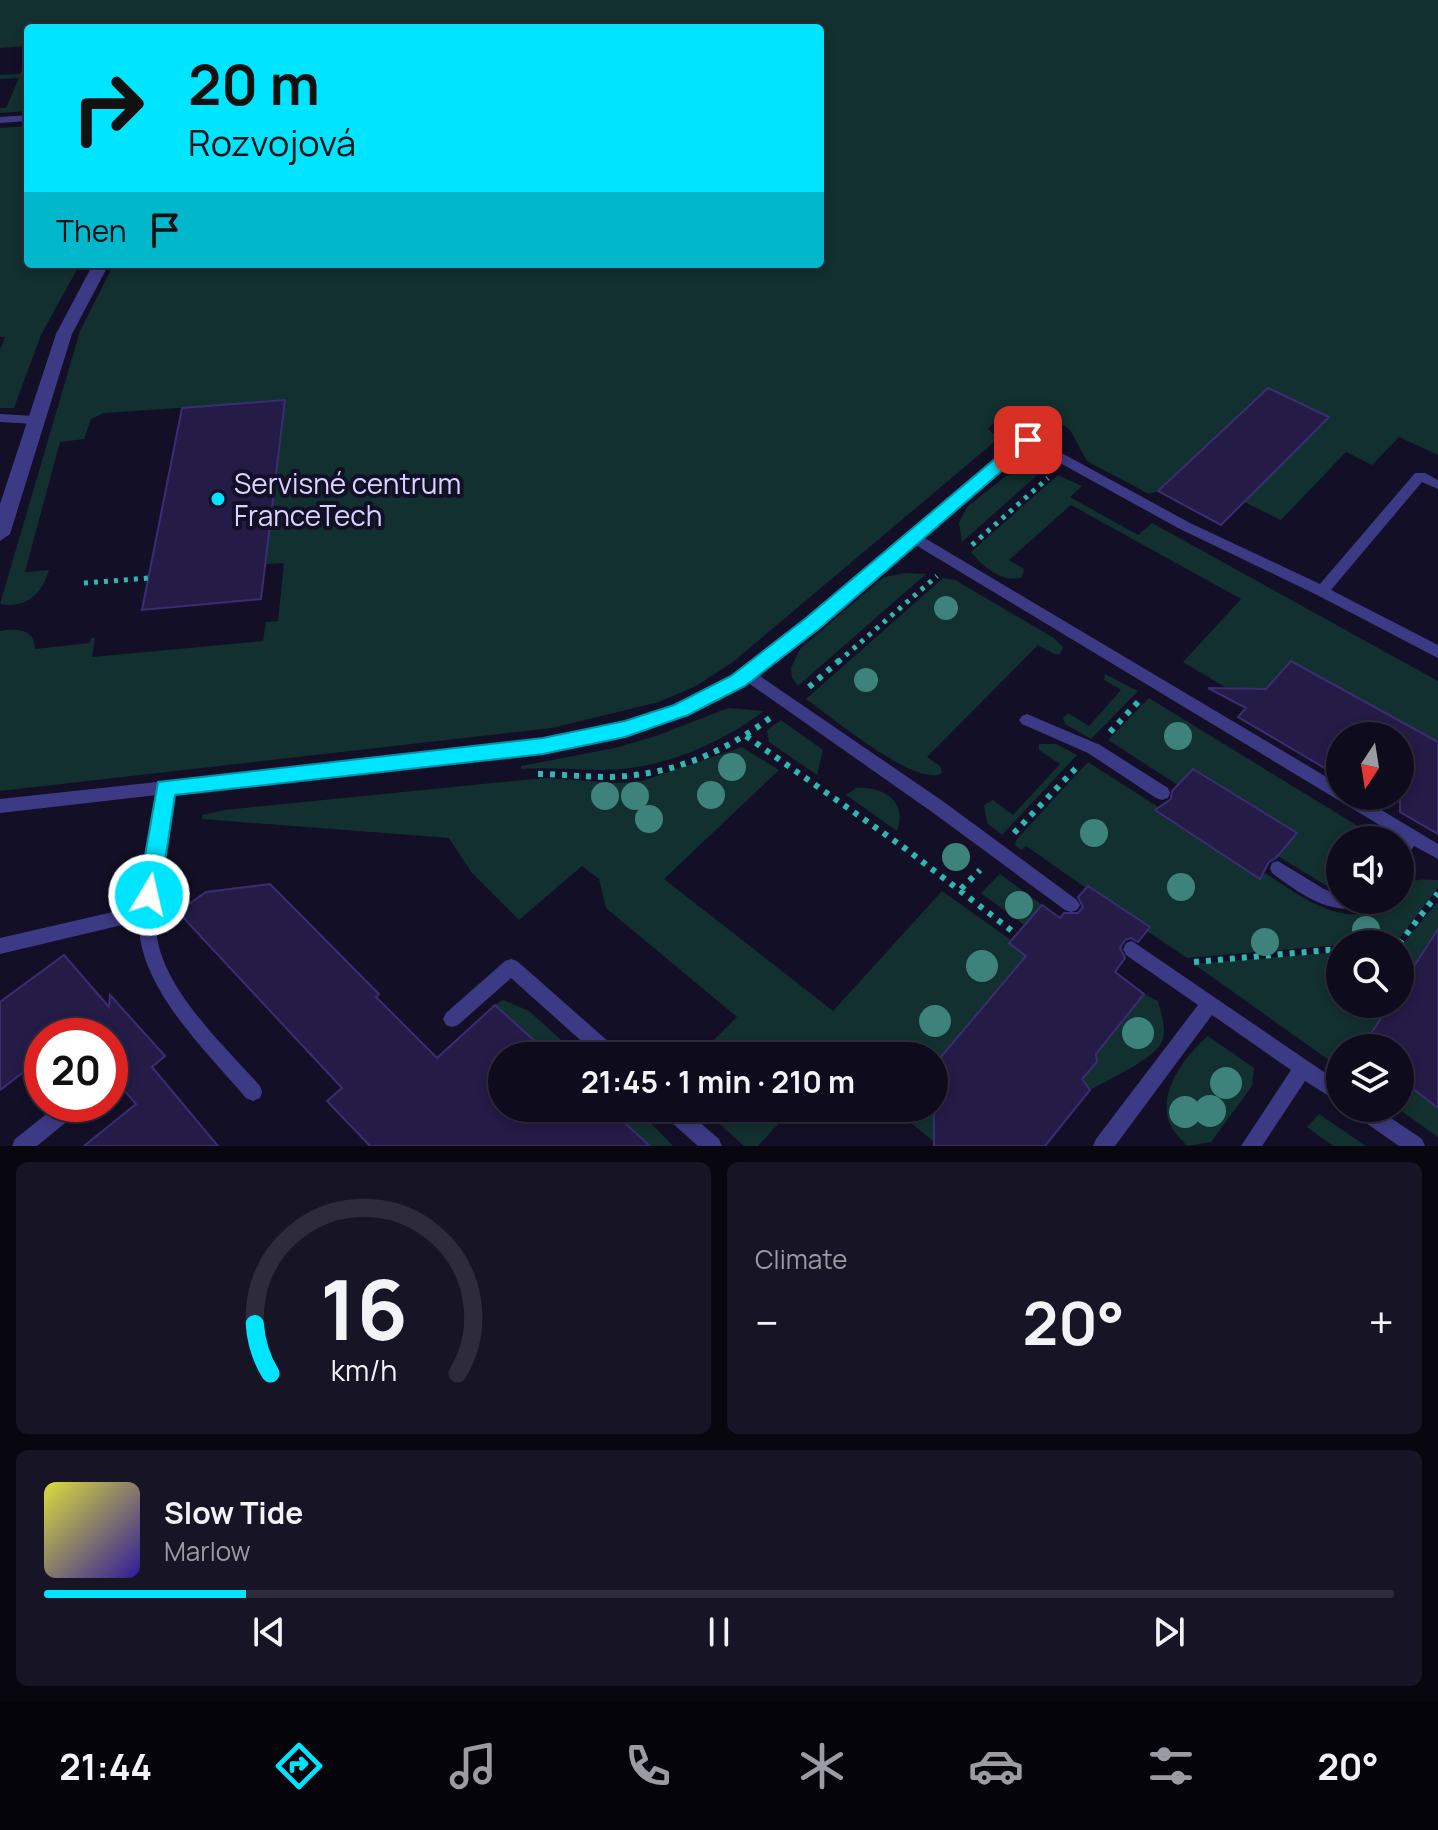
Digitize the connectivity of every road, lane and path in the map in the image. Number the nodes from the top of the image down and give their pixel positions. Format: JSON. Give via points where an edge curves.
{"nodes":[{"id":1,"x":24,"y":118,"type":"edge"},
{"id":2,"x":0,"y":120,"type":"edge"},
{"id":3,"x":99,"y":268,"type":"edge"},
{"id":4,"x":0,"y":418,"type":"edge"},
{"id":5,"x":35,"y":420,"type":"junction"},
{"id":6,"x":1046,"y":424,"type":"dead end"},
{"id":7,"x":1028,"y":440,"type":"junction"},
{"id":8,"x":1438,"y":485,"type":"edge"},
{"id":9,"x":0,"y":534,"type":"edge"},
{"id":10,"x":913,"y":537,"type":"junction"},
{"id":11,"x":149,"y":578,"type":"dead end"},
{"id":12,"x":84,"y":583,"type":"dead end"},
{"id":13,"x":1322,"y":591,"type":"junction"},
{"id":14,"x":1438,"y":652,"type":"edge"},
{"id":15,"x":746,"y":674,"type":"junction"},
{"id":16,"x":1157,"y":683,"type":"junction"},
{"id":17,"x":1027,"y":720,"type":"dead end"},
{"id":18,"x":746,"y":736,"type":"dead end"},
{"id":19,"x":1094,"y":749,"type":"junction"},
{"id":20,"x":1326,"y":785,"type":"edge"},
{"id":21,"x":166,"y":788,"type":"junction"},
{"id":22,"x":1162,"y":793,"type":"dead end"},
{"id":23,"x":0,"y":806,"type":"edge"},
{"id":24,"x":1367,"y":810,"type":"edge"},
{"id":25,"x":1394,"y":826,"type":"edge"},
{"id":26,"x":1414,"y":838,"type":"edge"},
{"id":27,"x":997,"y":851,"type":"junction"},
{"id":28,"x":1438,"y":852,"type":"edge"},
{"id":29,"x":1278,"y":868,"type":"dead end"},
{"id":30,"x":961,"y":889,"type":"junction"},
{"id":31,"x":1438,"y":893,"type":"edge"},
{"id":32,"x":1326,"y":896,"type":"edge"},
{"id":33,"x":1071,"y":905,"type":"dead end"},
{"id":34,"x":148,"y":911,"type":"junction"},
{"id":35,"x":1410,"y":930,"type":"edge"},
{"id":36,"x":1016,"y":934,"type":"dead end"},
{"id":37,"x":0,"y":946,"type":"edge"},
{"id":38,"x":1132,"y":949,"type":"dead end"},
{"id":39,"x":1326,"y":950,"type":"edge"},
{"id":40,"x":1154,"y":965,"type":"junction"},
{"id":41,"x":1210,"y":1004,"type":"junction"},
{"id":42,"x":452,"y":1019,"type":"dead end"},
{"id":43,"x":595,"y":1042,"type":"edge"},
{"id":44,"x":1303,"y":1068,"type":"junction"},
{"id":45,"x":1326,"y":1084,"type":"edge"},
{"id":46,"x":253,"y":1092,"type":"dead end"},
{"id":47,"x":52,"y":1122,"type":"edge"},
{"id":48,"x":685,"y":1122,"type":"edge"},
{"id":49,"x":1380,"y":1122,"type":"edge"},
{"id":50,"x":22,"y":1146,"type":"edge"},
{"id":51,"x":712,"y":1146,"type":"edge"},
{"id":52,"x":1103,"y":1146,"type":"edge"},
{"id":53,"x":1251,"y":1146,"type":"edge"},
{"id":54,"x":1415,"y":1146,"type":"edge"}],
"edges":[{"from":1,"to":2,"type":"lane"},
{"from":3,"to":5,"type":"street","via":[[64,334]]},
{"from":4,"to":5,"type":"lane"},
{"from":5,"to":9,"type":"street"},
{"from":6,"to":7,"type":"lane"},
{"from":7,"to":10,"type":"lane"},
{"from":7,"to":13,"type":"lane","via":[[1185,526]]},
{"from":8,"to":13,"type":"lane","via":[[1420,476]]},
{"from":10,"to":15,"type":"lane"},
{"from":10,"to":16,"type":"lane"},
{"from":11,"to":12,"type":"path"},
{"from":13,"to":14,"type":"lane"},
{"from":15,"to":21,"type":"lane","via":[[681,710],[625,729],[543,746]]},
{"from":15,"to":27,"type":"lane"},
{"from":16,"to":19,"type":"path"},
{"from":16,"to":20,"type":"lane"},
{"from":17,"to":19,"type":"lane"},
{"from":18,"to":30,"type":"path"},
{"from":19,"to":22,"type":"lane"},
{"from":19,"to":27,"type":"path"},
{"from":21,"to":23,"type":"lane"},
{"from":21,"to":34,"type":"lane"},
{"from":24,"to":25,"type":"lane"},
{"from":26,"to":28,"type":"lane"},
{"from":27,"to":30,"type":"path"},
{"from":27,"to":33,"type":"lane"},
{"from":29,"to":32,"type":"lane"},
{"from":30,"to":36,"type":"path"},
{"from":31,"to":35,"type":"path"},
{"from":34,"to":37,"type":"lane"},
{"from":34,"to":46,"type":"lane","via":[[148,940],[157,971]]},
{"from":38,"to":40,"type":"lane"},
{"from":39,"to":40,"type":"path"},
{"from":40,"to":41,"type":"lane"},
{"from":41,"to":44,"type":"lane"},
{"from":41,"to":52,"type":"lane"},
{"from":42,"to":43,"type":"lane","via":[[511,967]]},
{"from":44,"to":45,"type":"lane"},
{"from":44,"to":53,"type":"lane"},
{"from":47,"to":50,"type":"lane"},
{"from":48,"to":51,"type":"lane"},
{"from":49,"to":54,"type":"lane"}]}
